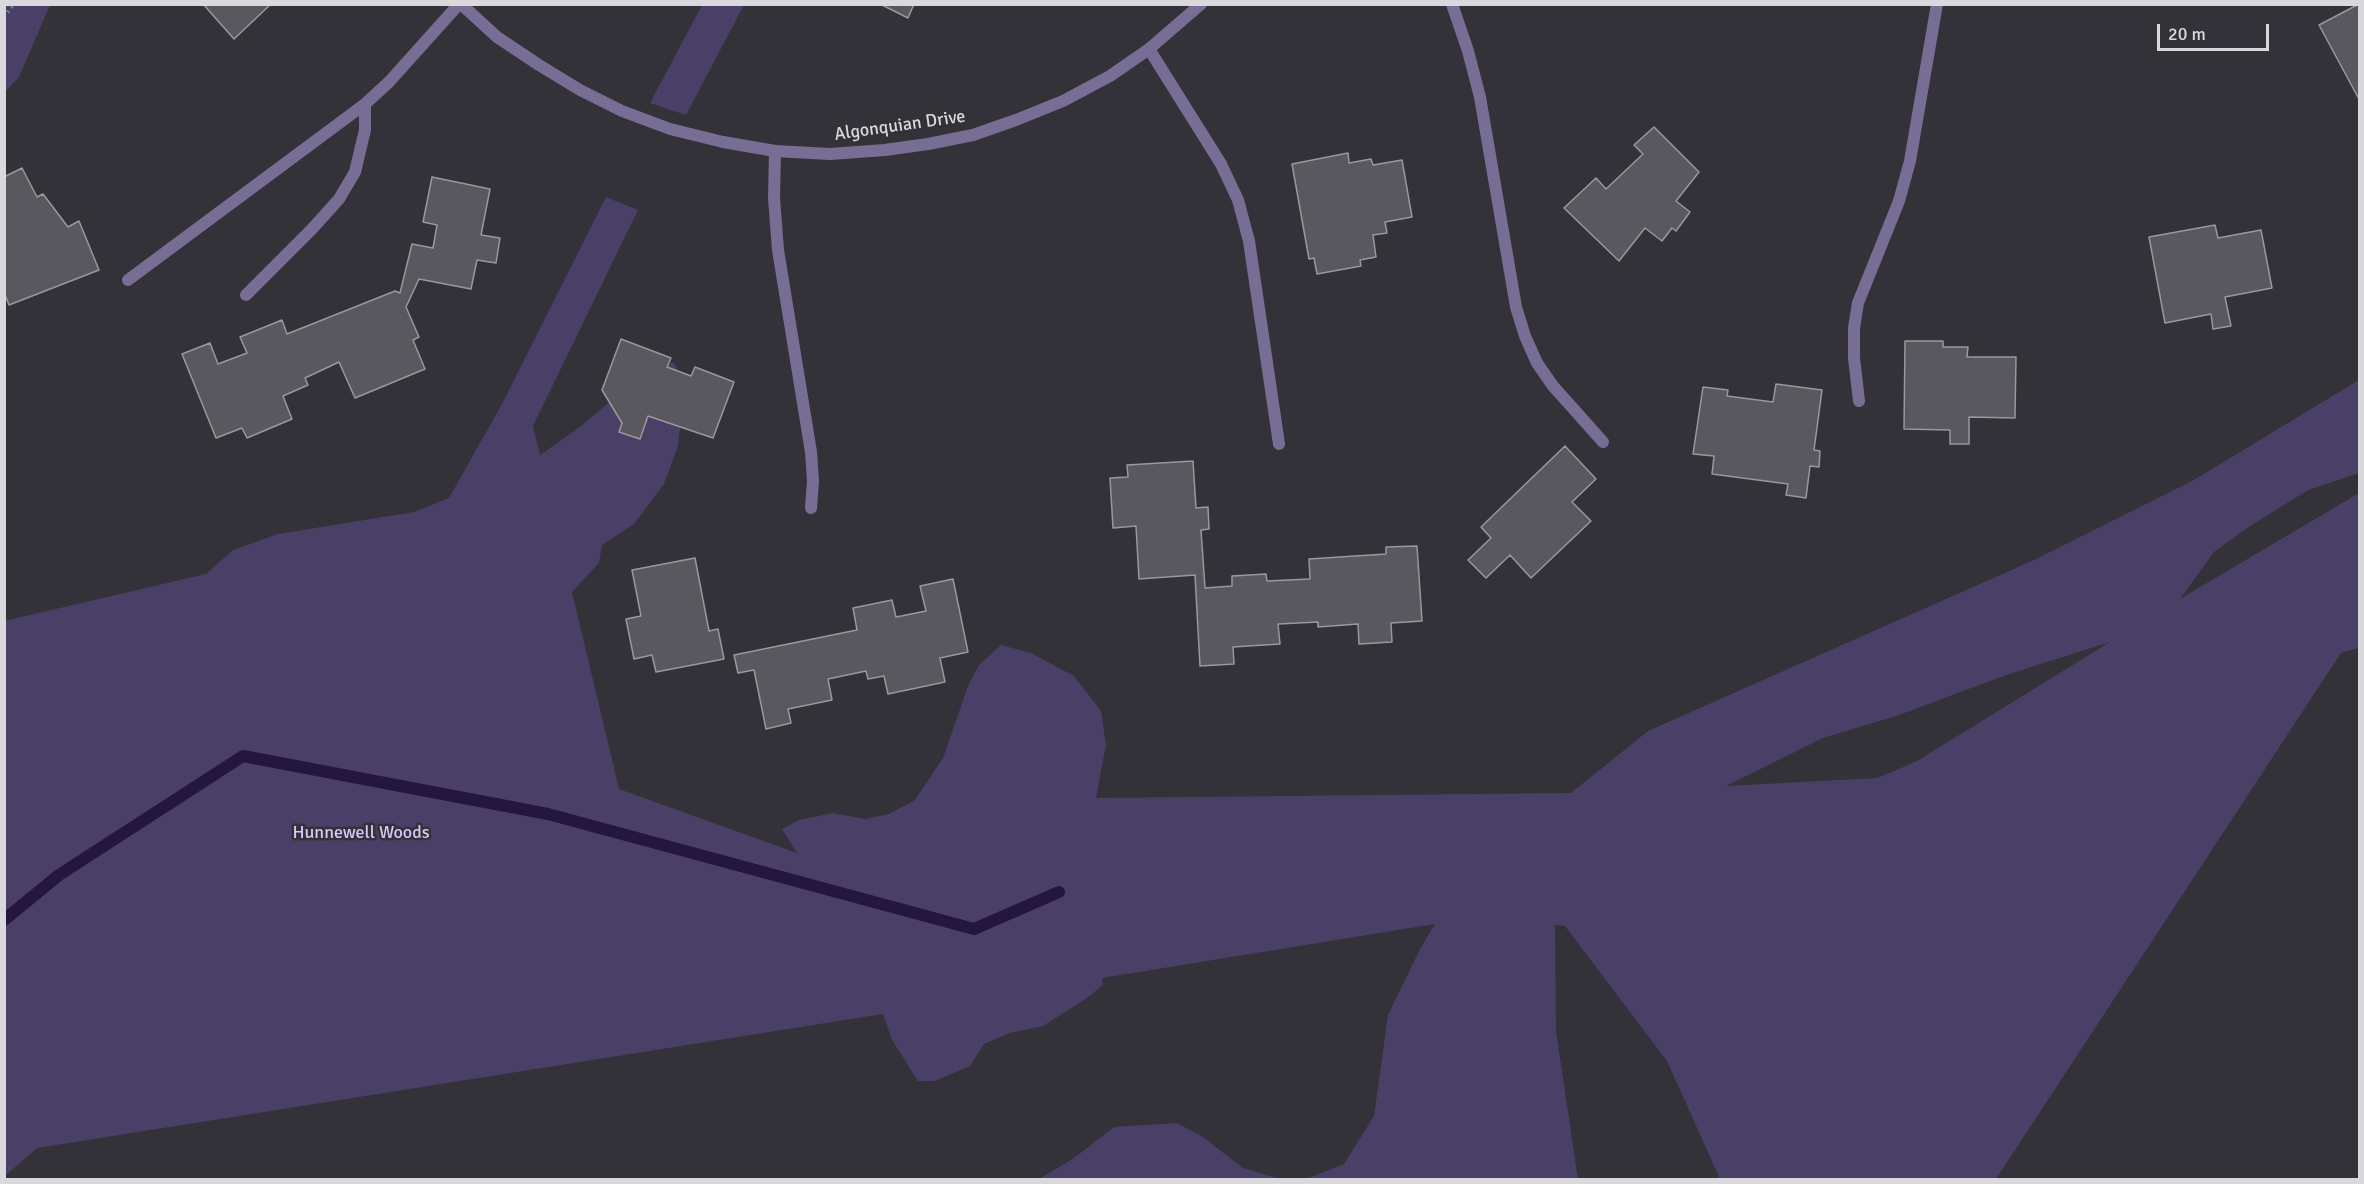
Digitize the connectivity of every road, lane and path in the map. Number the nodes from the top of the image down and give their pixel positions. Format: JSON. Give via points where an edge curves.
{"nodes":[{"id":1,"x":14,"y":4,"type":"edge"},
{"id":2,"x":460,"y":4,"type":"edge"},
{"id":3,"x":1201,"y":4,"type":"edge"},
{"id":4,"x":1452,"y":4,"type":"edge"},
{"id":5,"x":1937,"y":4,"type":"edge"},
{"id":6,"x":4,"y":17,"type":"edge"},
{"id":7,"x":1149,"y":49,"type":"junction"},
{"id":8,"x":365,"y":104,"type":"junction"},
{"id":9,"x":775,"y":151,"type":"junction"},
{"id":10,"x":128,"y":280,"type":"dead end"},
{"id":11,"x":246,"y":295,"type":"dead end"},
{"id":12,"x":1859,"y":401,"type":"dead end"},
{"id":13,"x":1603,"y":442,"type":"dead end"},
{"id":14,"x":1279,"y":444,"type":"dead end"},
{"id":15,"x":811,"y":508,"type":"dead end"}],
"edges":[{"from":1,"to":6,"type":"path"},
{"from":2,"to":8,"type":"street"},
{"from":2,"to":9,"type":"street","name":"Algonquian Drive","via":[[497,37],[539,65],[622,111],[670,129]]},
{"from":3,"to":7,"type":"street","name":"Algonquian Drive"},
{"from":4,"to":13,"type":"street","via":[[1480,97],[1516,307],[1525,336],[1553,386]]},
{"from":5,"to":12,"type":"street","via":[[1910,161],[1857,311],[1854,358]]},
{"from":7,"to":9,"type":"street","name":"Algonquian Drive","via":[[1063,101],[973,135],[885,150],[830,154]]},
{"from":7,"to":14,"type":"street","via":[[1221,164],[1238,200],[1250,241]]},
{"from":8,"to":10,"type":"street"},
{"from":8,"to":11,"type":"street","via":[[365,130],[355,172],[339,199]]},
{"from":9,"to":15,"type":"street","via":[[778,250],[811,452]]}]}
